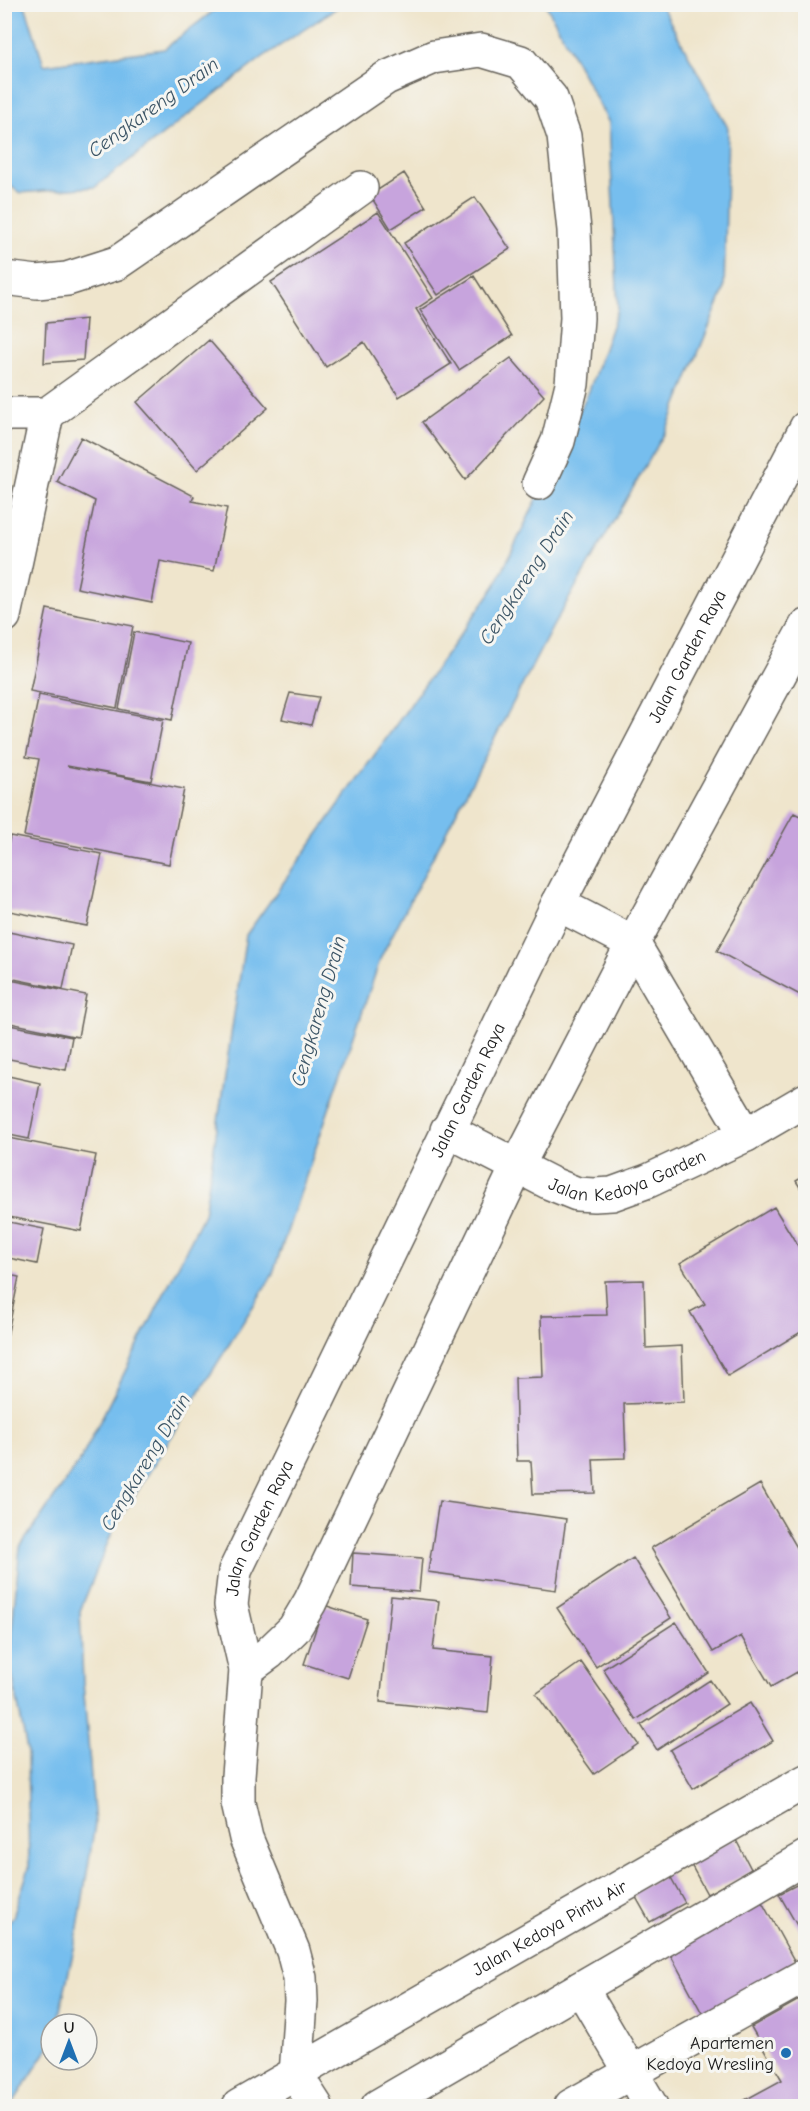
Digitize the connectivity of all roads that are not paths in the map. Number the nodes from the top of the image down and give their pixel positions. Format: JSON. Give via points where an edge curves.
{"nodes":[{"id":1,"x":361,"y":188,"type":"dead end"},
{"id":2,"x":4,"y":278,"type":"edge"},
{"id":3,"x":4,"y":414,"type":"edge"},
{"id":4,"x":47,"y":414,"type":"junction"},
{"id":5,"x":806,"y":428,"type":"edge"},
{"id":6,"x":799,"y":461,"type":"edge"},
{"id":7,"x":540,"y":483,"type":"dead end"},
{"id":8,"x":4,"y":616,"type":"edge"},
{"id":9,"x":806,"y":626,"type":"edge"},
{"id":10,"x":558,"y":904,"type":"junction"},
{"id":11,"x":633,"y":943,"type":"junction"},
{"id":12,"x":806,"y":1100,"type":"edge"},
{"id":13,"x":447,"y":1130,"type":"junction"},
{"id":14,"x":746,"y":1135,"type":"junction"},
{"id":15,"x":517,"y":1167,"type":"junction"},
{"id":16,"x":246,"y":1670,"type":"junction"},
{"id":17,"x":806,"y":1781,"type":"edge"},
{"id":18,"x":806,"y":1857,"type":"edge"},
{"id":19,"x":806,"y":1975,"type":"edge"},
{"id":20,"x":581,"y":1988,"type":"junction"},
{"id":21,"x":632,"y":2074,"type":"junction"},
{"id":22,"x":296,"y":2075,"type":"junction"},
{"id":23,"x":239,"y":2106,"type":"edge"},
{"id":24,"x":316,"y":2106,"type":"edge"},
{"id":25,"x":378,"y":2106,"type":"edge"},
{"id":26,"x":571,"y":2106,"type":"edge"},
{"id":27,"x":651,"y":2106,"type":"edge"}],
"edges":[{"from":1,"to":4,"type":"street"},
{"from":2,"to":7,"type":"street","via":[[37,282],[67,279],[117,262],[386,78],[434,57],[481,50],[521,63],[551,98],[564,136],[574,230],[577,318],[572,384],[558,441]]},
{"from":3,"to":4,"type":"street"},
{"from":4,"to":8,"type":"street"},
{"from":5,"to":6,"type":"street","name":"Jalan Garden Raya"},
{"from":6,"to":10,"type":"street","name":"Jalan Garden Raya"},
{"from":9,"to":11,"type":"street"},
{"from":10,"to":11,"type":"street"},
{"from":10,"to":13,"type":"street","name":"Jalan Garden Raya"},
{"from":11,"to":14,"type":"street"},
{"from":11,"to":15,"type":"street"},
{"from":12,"to":14,"type":"street","name":"Jalan Kedoya Garden"},
{"from":13,"to":15,"type":"street","name":"Jalan Kedoya Garden"},
{"from":13,"to":16,"type":"street","name":"Jalan Garden Raya","via":[[235,1571],[231,1605]]},
{"from":14,"to":15,"type":"street","name":"Jalan Kedoya Garden","via":[[612,1194],[577,1194]]},
{"from":15,"to":16,"type":"street","via":[[310,1602],[294,1629]]},
{"from":16,"to":22,"type":"street","via":[[238,1803],[246,1838],[293,1951],[300,1978]]},
{"from":17,"to":22,"type":"street","name":"Jalan Kedoya Pintu Air"},
{"from":18,"to":20,"type":"street"},
{"from":19,"to":21,"type":"street"},
{"from":20,"to":21,"type":"street"},
{"from":20,"to":25,"type":"street"},
{"from":21,"to":26,"type":"street"},
{"from":21,"to":27,"type":"street"},
{"from":22,"to":23,"type":"street","name":"Jalan Kedoya Pintu Air"},
{"from":22,"to":24,"type":"street"}]}
